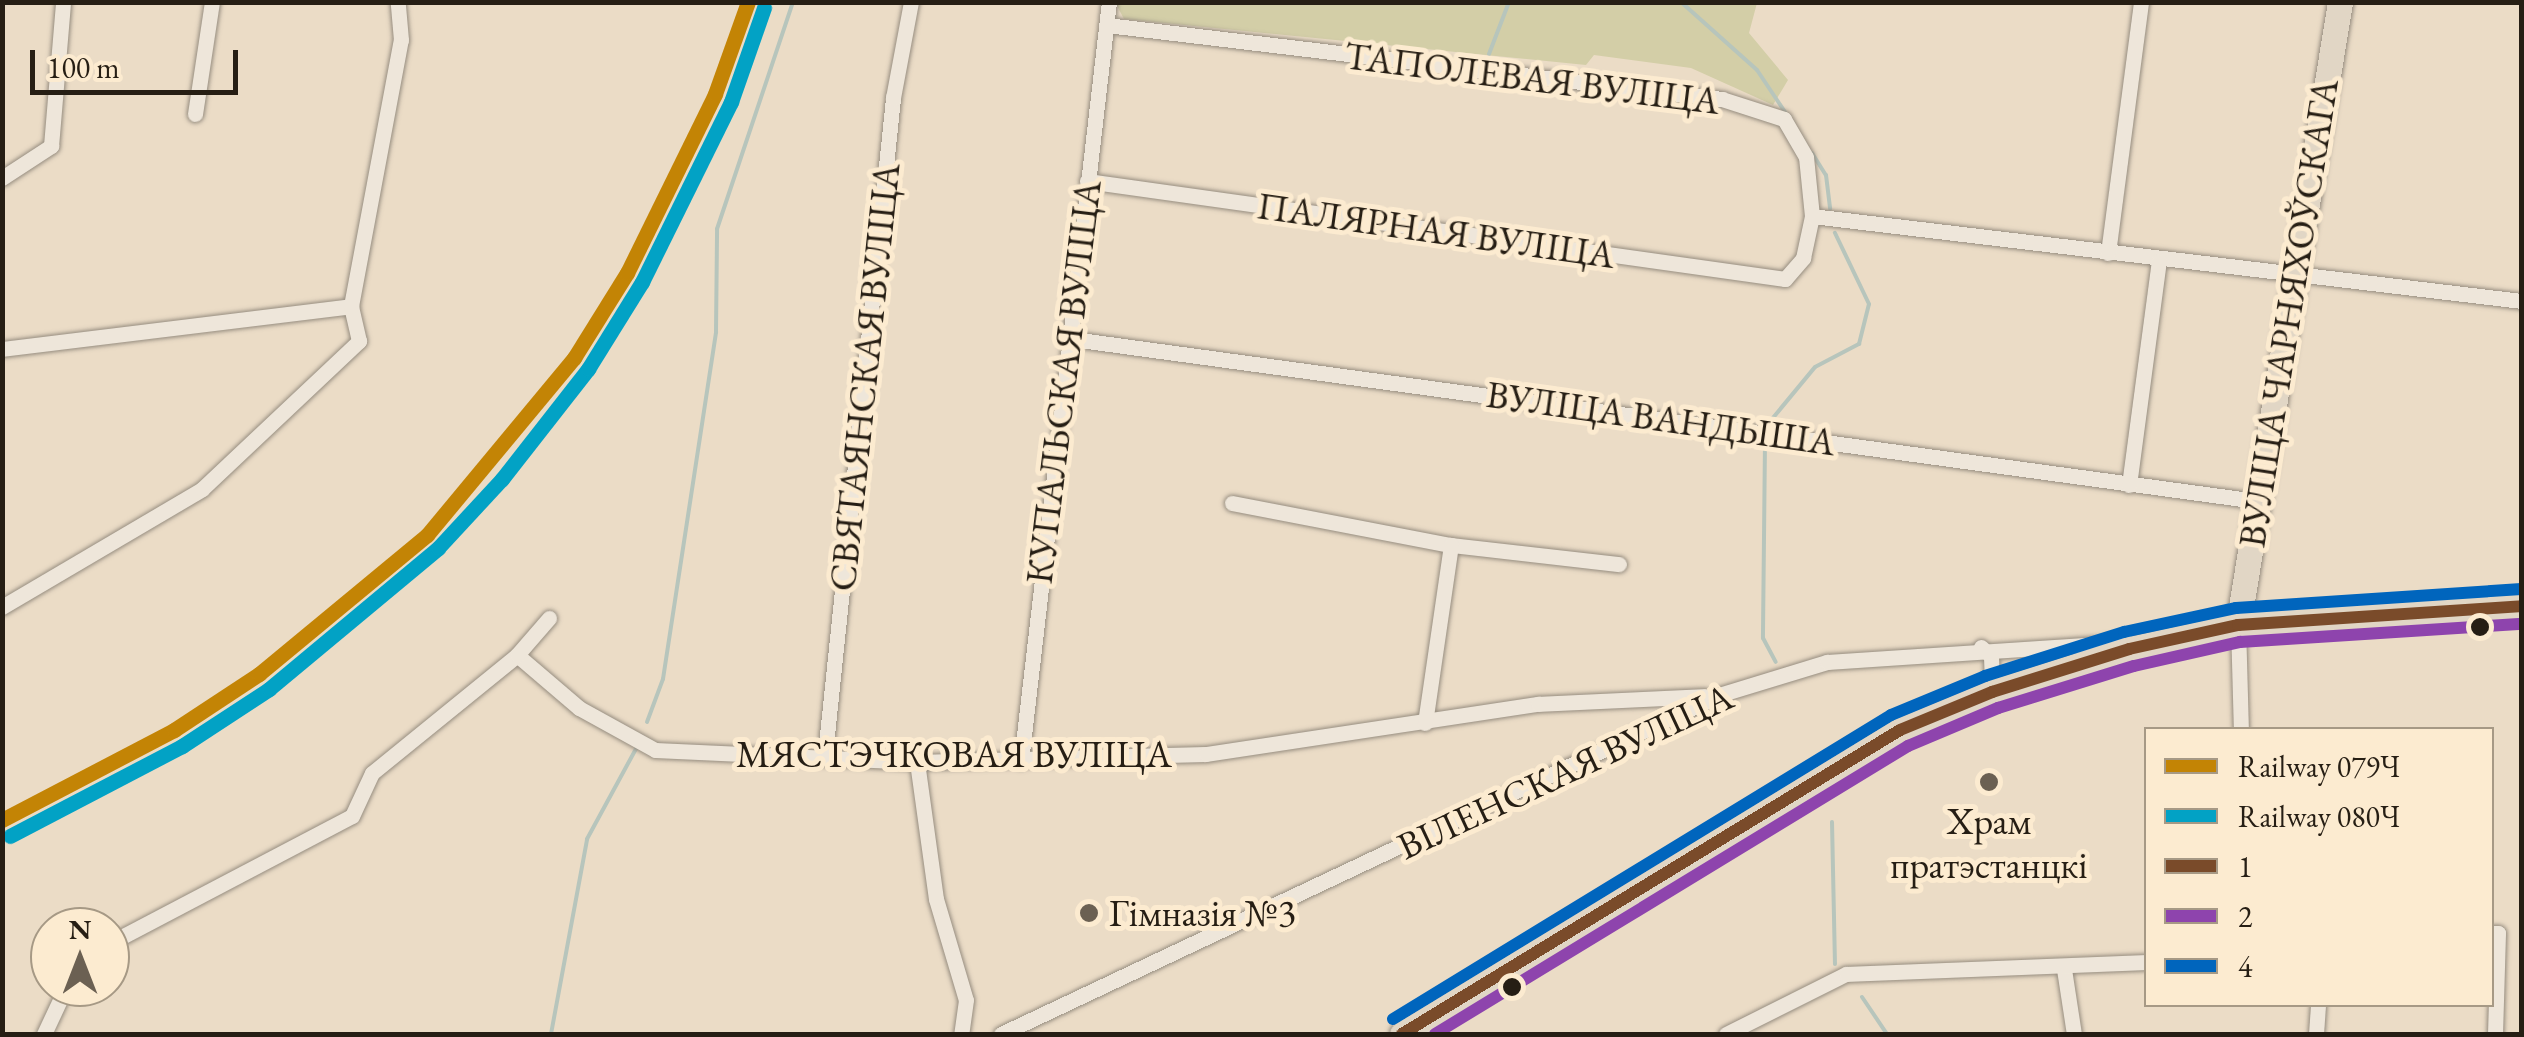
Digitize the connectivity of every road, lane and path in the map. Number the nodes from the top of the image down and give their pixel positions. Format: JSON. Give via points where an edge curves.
{"nodes":[{"id":1,"x":63,"y":2,"type":"edge"},
{"id":2,"x":212,"y":2,"type":"edge"},
{"id":3,"x":398,"y":2,"type":"edge"},
{"id":4,"x":912,"y":2,"type":"edge"},
{"id":5,"x":1109,"y":2,"type":"edge"},
{"id":6,"x":2141,"y":2,"type":"edge"},
{"id":7,"x":2340,"y":2,"type":"edge"},
{"id":8,"x":1106,"y":25,"type":"junction"},
{"id":9,"x":196,"y":114,"type":"dead end"},
{"id":10,"x":2,"y":178,"type":"edge"},
{"id":11,"x":1087,"y":181,"type":"junction"},
{"id":12,"x":1812,"y":216,"type":"junction"},
{"id":13,"x":2108,"y":253,"type":"junction"},
{"id":14,"x":2160,"y":261,"type":"junction"},
{"id":15,"x":1785,"y":278,"type":"joint"},
{"id":16,"x":2295,"y":278,"type":"junction"},
{"id":17,"x":2522,"y":301,"type":"edge"},
{"id":18,"x":351,"y":306,"type":"junction"},
{"id":19,"x":1066,"y":338,"type":"junction"},
{"id":20,"x":2,"y":349,"type":"edge"},
{"id":21,"x":2130,"y":484,"type":"junction"},
{"id":22,"x":2256,"y":501,"type":"junction"},
{"id":23,"x":1232,"y":503,"type":"dead end"},
{"id":24,"x":1451,"y":544,"type":"junction"},
{"id":25,"x":1619,"y":564,"type":"dead end"},
{"id":26,"x":2522,"y":606,"type":"edge"},
{"id":27,"x":2,"y":607,"type":"edge"},
{"id":28,"x":548,"y":618,"type":"dead end"},
{"id":29,"x":2238,"y":625,"type":"junction"},
{"id":30,"x":2165,"y":640,"type":"junction"},
{"id":31,"x":1981,"y":647,"type":"junction"},
{"id":32,"x":517,"y":655,"type":"junction"},
{"id":33,"x":1992,"y":692,"type":"junction"},
{"id":34,"x":1719,"y":695,"type":"junction"},
{"id":35,"x":1657,"y":697,"type":"junction"},
{"id":36,"x":1662,"y":717,"type":"junction"},
{"id":37,"x":1425,"y":723,"type":"junction"},
{"id":38,"x":2241,"y":727,"type":"edge"},
{"id":39,"x":825,"y":754,"type":"junction"},
{"id":40,"x":916,"y":762,"type":"junction"},
{"id":41,"x":1021,"y":762,"type":"junction"},
{"id":42,"x":130,"y":933,"type":"edge"},
{"id":43,"x":2495,"y":933,"type":"edge"},
{"id":44,"x":2144,"y":962,"type":"edge"},
{"id":45,"x":2064,"y":969,"type":"junction"},
{"id":46,"x":57,"y":1007,"type":"edge"},
{"id":47,"x":2318,"y":1007,"type":"edge"},
{"id":48,"x":44,"y":1034,"type":"edge"},
{"id":49,"x":961,"y":1034,"type":"edge"},
{"id":50,"x":1001,"y":1034,"type":"edge"},
{"id":51,"x":1402,"y":1034,"type":"edge"},
{"id":52,"x":1726,"y":1034,"type":"edge"},
{"id":53,"x":2074,"y":1034,"type":"edge"},
{"id":54,"x":2316,"y":1034,"type":"edge"},
{"id":55,"x":2495,"y":1034,"type":"edge"}],
"edges":[{"from":1,"to":10,"type":"street","via":[[51,146]]},
{"from":2,"to":9,"type":"street"},
{"from":3,"to":18,"type":"street","via":[[401,40]]},
{"from":4,"to":39,"type":"street","name":"СВЯТАЯНСКАЯ ВУЛІЦА","via":[[893,98]]},
{"from":5,"to":8,"type":"street","name":"КУПАЛЬСКАЯ ВУЛІЦА"},
{"from":6,"to":13,"type":"street"},
{"from":7,"to":16,"type":"main road","name":"ВУЛІЦА ЧАРНЯХОЎСКАГА"},
{"from":8,"to":11,"type":"street","name":"КУПАЛЬСКАЯ ВУЛІЦА"},
{"from":8,"to":12,"type":"street","name":"ТАПОЛЕВАЯ ВУЛІЦА","via":[[1722,98],[1784,119],[1806,157]]},
{"from":11,"to":15,"type":"street","name":"ПАЛЯРНАЯ ВУЛІЦА"},
{"from":11,"to":19,"type":"street","name":"КУПАЛЬСКАЯ ВУЛІЦА"},
{"from":12,"to":13,"type":"street"},
{"from":12,"to":15,"type":"street","name":"ТАПОЛЕВАЯ ВУЛІЦА","via":[[1803,258]]},
{"from":13,"to":14,"type":"street"},
{"from":14,"to":16,"type":"street"},
{"from":14,"to":21,"type":"street"},
{"from":16,"to":17,"type":"street"},
{"from":16,"to":22,"type":"main road","name":"ВУЛІЦА ЧАРНЯХОЎСКАГА"},
{"from":18,"to":20,"type":"street"},
{"from":18,"to":27,"type":"street","via":[[359,341],[202,489]]},
{"from":19,"to":21,"type":"street","name":"ВУЛІЦА ВАНДЫША"},
{"from":19,"to":41,"type":"street","name":"КУПАЛЬСКАЯ ВУЛІЦА"},
{"from":21,"to":22,"type":"street","name":"ВУЛІЦА ВАНДЫША"},
{"from":22,"to":29,"type":"main road","name":"ВУЛІЦА ЧАРНЯХОЎСКАГА"},
{"from":23,"to":24,"type":"street"},
{"from":24,"to":25,"type":"street"},
{"from":24,"to":37,"type":"street"},
{"from":26,"to":29,"type":"main road","name":"ВІЛЕНСКАЯ ВУЛІЦА"},
{"from":28,"to":32,"type":"street"},
{"from":29,"to":30,"type":"main road","name":"ВІЛЕНСКАЯ ВУЛІЦА"},
{"from":29,"to":38,"type":"street"},
{"from":30,"to":31,"type":"street","name":"ВІЛЕНСКАЯ ВУЛІЦА"},
{"from":30,"to":33,"type":"main road","name":"ВІЛЕНСКАЯ ВУЛІЦА"},
{"from":31,"to":33,"type":"street","via":[[1991,656]]},
{"from":31,"to":34,"type":"street","name":"ВІЛЕНСКАЯ ВУЛІЦА","via":[[1826,662]]},
{"from":32,"to":39,"type":"street","name":"МЯСТЭЧКОВАЯ ВУЛІЦА","via":[[578,708],[655,750]]},
{"from":32,"to":42,"type":"street","via":[[372,773],[352,816]]},
{"from":33,"to":51,"type":"main road","name":"ВІЛЕНСКАЯ ВУЛІЦА","via":[[1900,730]]},
{"from":34,"to":35,"type":"street","name":"МЯСТЭЧКОВАЯ ВУЛІЦА"},
{"from":34,"to":36,"type":"street","name":"ВІЛЕНСКАЯ ВУЛІЦА"},
{"from":35,"to":36,"type":"street"},
{"from":35,"to":37,"type":"street","name":"МЯСТЭЧКОВАЯ ВУЛІЦА","via":[[1538,704]]},
{"from":36,"to":50,"type":"street","name":"ВІЛЕНСКАЯ ВУЛІЦА","via":[[1232,930]]},
{"from":37,"to":41,"type":"street","name":"МЯСТЭЧКОВАЯ ВУЛІЦА","via":[[1206,754]]},
{"from":39,"to":40,"type":"street","name":"МЯСТЭЧКОВАЯ ВУЛІЦА"},
{"from":40,"to":41,"type":"street","name":"МЯСТЭЧКОВАЯ ВУЛІЦА"},
{"from":40,"to":49,"type":"street","via":[[936,899],[966,1000]]},
{"from":43,"to":55,"type":"street"},
{"from":44,"to":45,"type":"street"},
{"from":45,"to":52,"type":"street","via":[[1846,974]]},
{"from":45,"to":53,"type":"street"},
{"from":46,"to":48,"type":"street"},
{"from":47,"to":54,"type":"street"}]}
